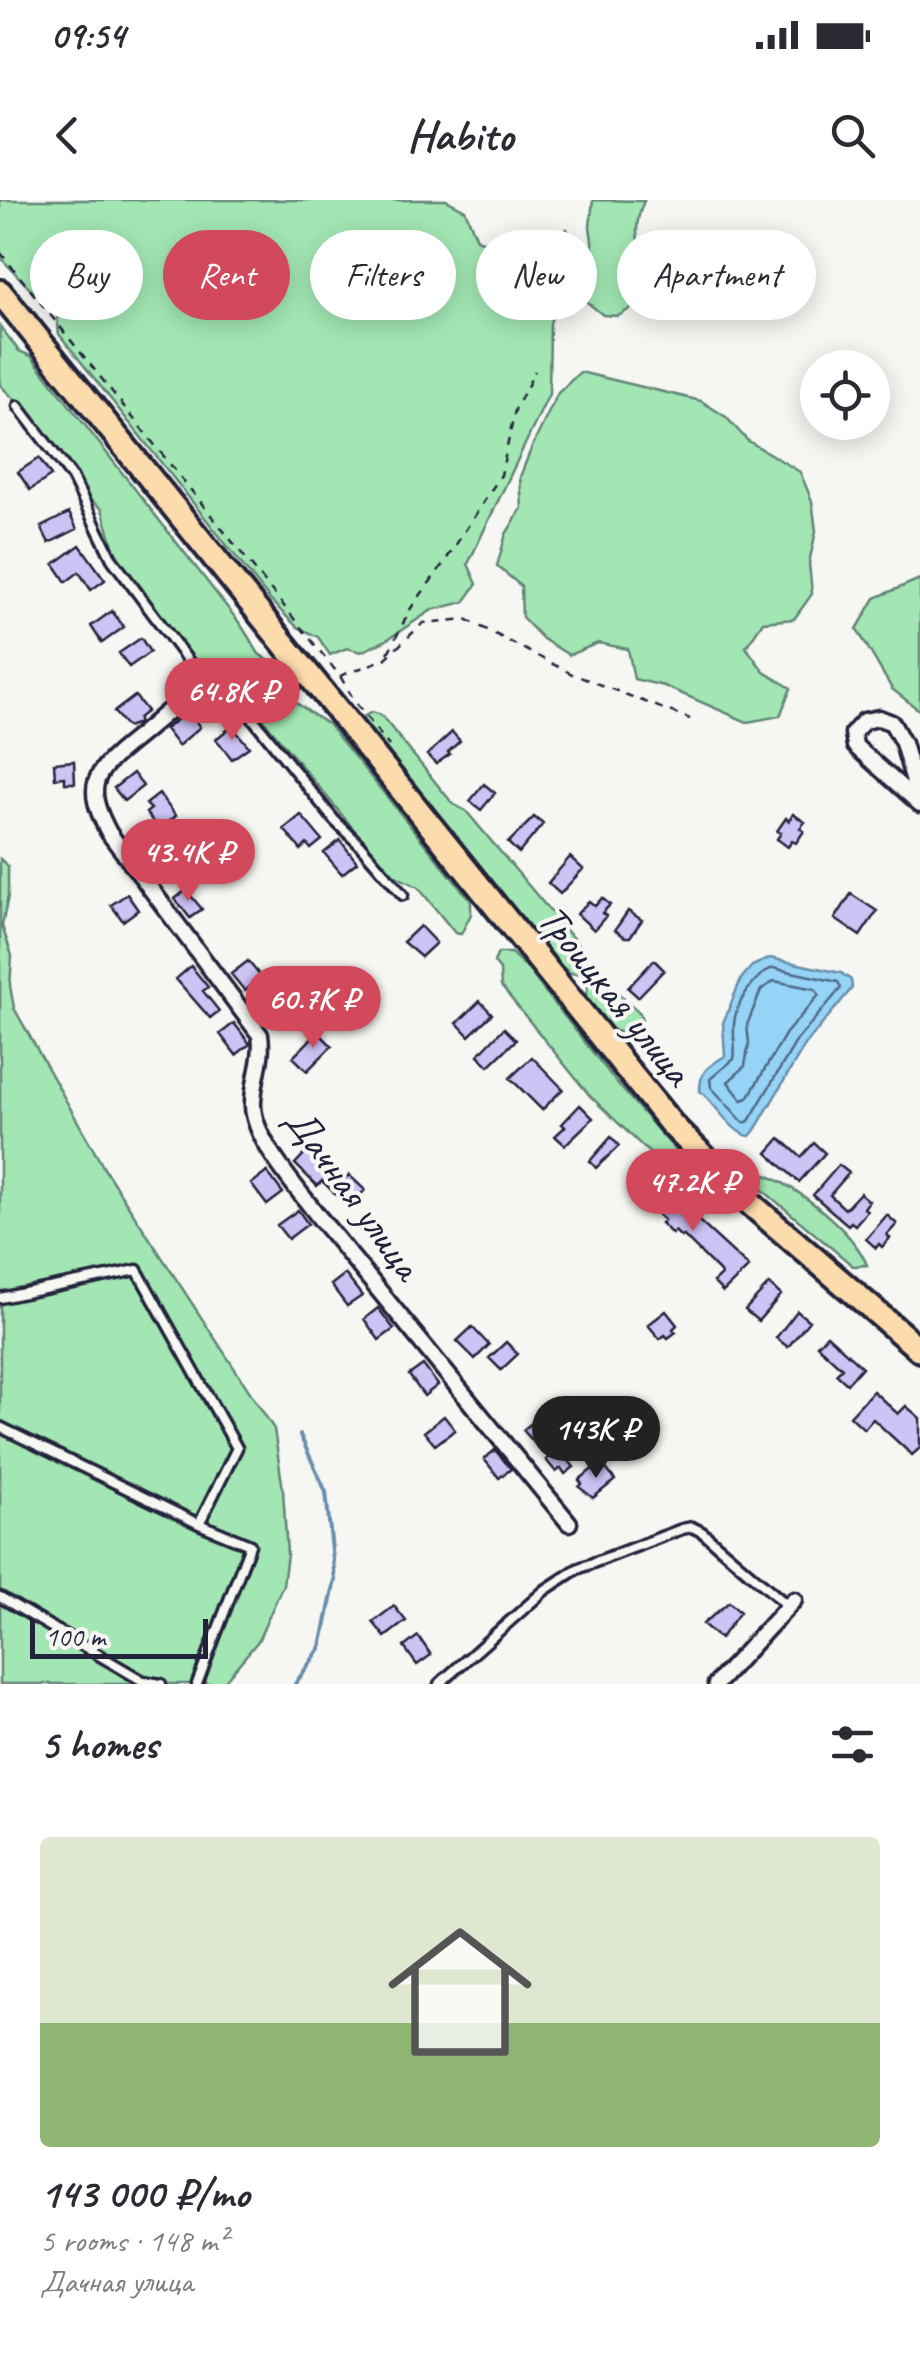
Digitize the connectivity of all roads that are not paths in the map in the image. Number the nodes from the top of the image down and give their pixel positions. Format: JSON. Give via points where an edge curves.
{"nodes":[{"id":1,"x":0,"y":292,"type":"edge"},
{"id":2,"x":18,"y":406,"type":"dead end"},
{"id":3,"x":298,"y":664,"type":"junction"},
{"id":4,"x":234,"y":695,"type":"junction"},
{"id":5,"x":216,"y":696,"type":"junction"},
{"id":6,"x":920,"y":804,"type":"edge"},
{"id":7,"x":403,"y":895,"type":"dead end"},
{"id":8,"x":0,"y":1298,"type":"edge"},
{"id":9,"x":920,"y":1350,"type":"edge"},
{"id":10,"x":0,"y":1427,"type":"edge"},
{"id":11,"x":199,"y":1524,"type":"junction"},
{"id":12,"x":570,"y":1524,"type":"dead end"},
{"id":13,"x":0,"y":1598,"type":"edge"},
{"id":14,"x":791,"y":1603,"type":"joint"},
{"id":15,"x":143,"y":1682,"type":"edge"},
{"id":16,"x":161,"y":1684,"type":"edge"},
{"id":17,"x":197,"y":1684,"type":"edge"},
{"id":18,"x":440,"y":1684,"type":"edge"},
{"id":19,"x":716,"y":1684,"type":"edge"}],
"edges":[{"from":1,"to":3,"type":"main road","name":"Троицкая улица"},
{"from":2,"to":5,"type":"lane","via":[[72,477],[112,559]]},
{"from":3,"to":4,"type":"street","name":"Дачная улица"},
{"from":3,"to":9,"type":"main road","name":"Троицкая улица","via":[[672,1125],[752,1206]]},
{"from":4,"to":5,"type":"street","name":"Дачная улица"},
{"from":4,"to":7,"type":"lane"},
{"from":5,"to":12,"type":"street","name":"Дачная улица","via":[[177,704],[107,760],[95,790],[96,810],[260,1035],[252,1112],[284,1170]]},
{"from":6,"to":6,"type":"street","via":[[892,723],[864,721],[854,734],[855,746]]},
{"from":8,"to":11,"type":"lane","via":[[137,1270],[237,1448]]},
{"from":10,"to":11,"type":"lane"},
{"from":11,"to":17,"type":"lane","via":[[250,1545]]},
{"from":13,"to":15,"type":"lane"},
{"from":14,"to":18,"type":"lane","via":[[702,1532],[682,1529],[577,1568]]},
{"from":14,"to":19,"type":"street"},
{"from":15,"to":16,"type":"lane"}]}
